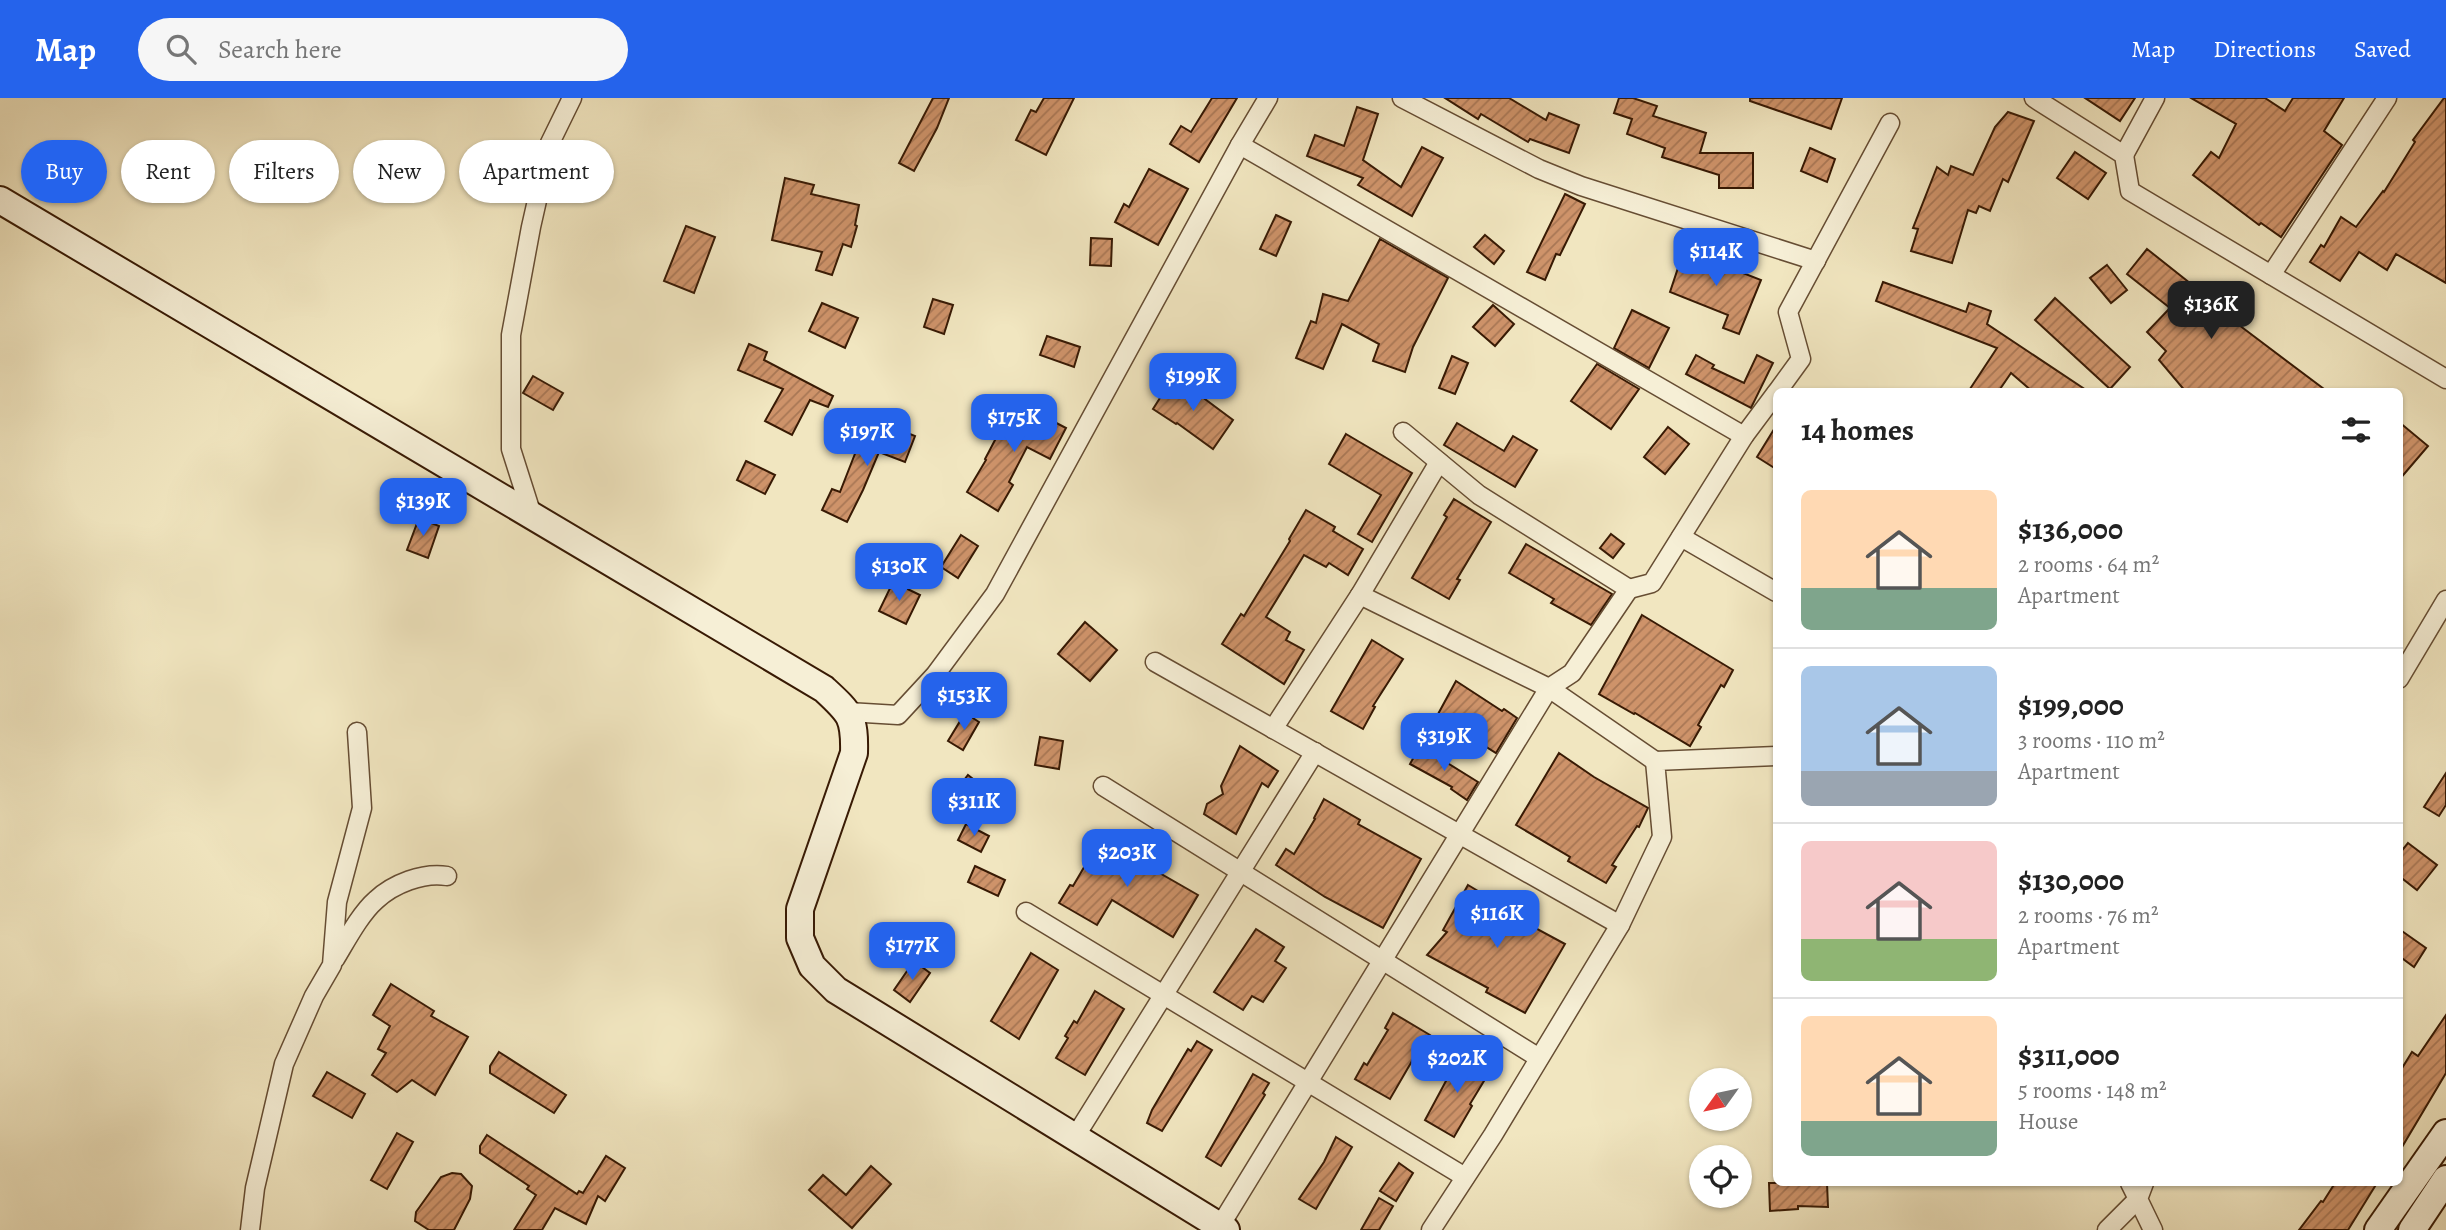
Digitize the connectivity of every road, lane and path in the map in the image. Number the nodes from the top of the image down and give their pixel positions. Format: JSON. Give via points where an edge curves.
{"nodes":[{"id":1,"x":572,"y":98,"type":"edge"},
{"id":2,"x":1268,"y":98,"type":"edge"},
{"id":3,"x":1402,"y":98,"type":"edge"},
{"id":4,"x":2034,"y":98,"type":"edge"},
{"id":5,"x":2155,"y":98,"type":"edge"},
{"id":6,"x":2387,"y":98,"type":"edge"},
{"id":7,"x":1890,"y":122,"type":"dead end"},
{"id":8,"x":1240,"y":145,"type":"junction"},
{"id":9,"x":2124,"y":155,"type":"junction"},
{"id":10,"x":0,"y":200,"type":"edge"},
{"id":11,"x":1816,"y":261,"type":"junction"},
{"id":12,"x":2271,"y":275,"type":"junction"},
{"id":13,"x":2446,"y":379,"type":"edge"},
{"id":14,"x":1780,"y":388,"type":"edge"},
{"id":15,"x":1773,"y":397,"type":"edge"},
{"id":16,"x":1403,"y":432,"type":"dead end"},
{"id":17,"x":1744,"y":436,"type":"junction"},
{"id":18,"x":1439,"y":462,"type":"junction"},
{"id":19,"x":531,"y":515,"type":"junction"},
{"id":20,"x":1681,"y":537,"type":"junction"},
{"id":21,"x":1629,"y":589,"type":"junction"},
{"id":22,"x":1773,"y":590,"type":"edge"},
{"id":23,"x":1360,"y":595,"type":"junction"},
{"id":24,"x":2446,"y":600,"type":"edge"},
{"id":25,"x":1155,"y":662,"type":"dead end"},
{"id":26,"x":2403,"y":672,"type":"edge"},
{"id":27,"x":1549,"y":688,"type":"junction"},
{"id":28,"x":848,"y":712,"type":"junction"},
{"id":29,"x":1273,"y":729,"type":"junction"},
{"id":30,"x":357,"y":732,"type":"dead end"},
{"id":31,"x":1315,"y":752,"type":"junction"},
{"id":32,"x":1773,"y":756,"type":"edge"},
{"id":33,"x":1655,"y":761,"type":"junction"},
{"id":34,"x":1103,"y":786,"type":"dead end"},
{"id":35,"x":1460,"y":834,"type":"junction"},
{"id":36,"x":1241,"y":871,"type":"junction"},
{"id":37,"x":447,"y":876,"type":"dead end"},
{"id":38,"x":1026,"y":912,"type":"dead end"},
{"id":39,"x":1620,"y":925,"type":"junction"},
{"id":40,"x":1383,"y":959,"type":"junction"},
{"id":41,"x":332,"y":965,"type":"junction"},
{"id":42,"x":1164,"y":995,"type":"junction"},
{"id":43,"x":1539,"y":1058,"type":"junction"},
{"id":44,"x":1308,"y":1081,"type":"junction"},
{"id":45,"x":2446,"y":1133,"type":"edge"},
{"id":46,"x":1075,"y":1137,"type":"junction"},
{"id":47,"x":1465,"y":1177,"type":"junction"},
{"id":48,"x":2446,"y":1179,"type":"edge"},
{"id":49,"x":2137,"y":1188,"type":"edge"},
{"id":50,"x":1223,"y":1228,"type":"edge"},
{"id":51,"x":250,"y":1230,"type":"edge"},
{"id":52,"x":1431,"y":1230,"type":"edge"},
{"id":53,"x":2107,"y":1230,"type":"edge"},
{"id":54,"x":2152,"y":1230,"type":"edge"},
{"id":55,"x":2378,"y":1230,"type":"edge"},
{"id":56,"x":2412,"y":1230,"type":"edge"}],
"edges":[{"from":1,"to":19,"type":"street","via":[[550,143],[511,335],[511,449]]},
{"from":2,"to":8,"type":"street"},
{"from":3,"to":11,"type":"street","via":[[1581,186]]},
{"from":4,"to":9,"type":"street"},
{"from":5,"to":9,"type":"street"},
{"from":6,"to":12,"type":"street"},
{"from":7,"to":11,"type":"street"},
{"from":8,"to":17,"type":"street"},
{"from":8,"to":28,"type":"street","via":[[995,594],[935,675],[898,715]]},
{"from":9,"to":12,"type":"street","via":[[2130,191]]},
{"from":10,"to":19,"type":"street"},
{"from":11,"to":14,"type":"street","via":[[1788,312],[1801,359]]},
{"from":12,"to":13,"type":"street"},
{"from":15,"to":17,"type":"street"},
{"from":16,"to":18,"type":"street"},
{"from":17,"to":20,"type":"street"},
{"from":18,"to":21,"type":"street","via":[[1479,495]]},
{"from":18,"to":23,"type":"street"},
{"from":19,"to":28,"type":"street","via":[[824,689]]},
{"from":20,"to":21,"type":"street","via":[[1652,583]]},
{"from":20,"to":22,"type":"street"},
{"from":21,"to":27,"type":"street","via":[[1572,673]]},
{"from":23,"to":27,"type":"street"},
{"from":23,"to":29,"type":"street"},
{"from":24,"to":26,"type":"street"},
{"from":25,"to":29,"type":"street"},
{"from":27,"to":33,"type":"street"},
{"from":27,"to":35,"type":"street"},
{"from":28,"to":46,"type":"street","via":[[855,729],[854,753],[800,909],[800,938],[812,967],[836,990]]},
{"from":29,"to":31,"type":"street"},
{"from":30,"to":41,"type":"street","via":[[362,808],[337,902]]},
{"from":31,"to":35,"type":"street"},
{"from":31,"to":36,"type":"street"},
{"from":32,"to":33,"type":"street"},
{"from":33,"to":39,"type":"street","via":[[1662,837]]},
{"from":34,"to":36,"type":"street"},
{"from":35,"to":39,"type":"street"},
{"from":35,"to":40,"type":"street"},
{"from":36,"to":40,"type":"street"},
{"from":36,"to":42,"type":"street"},
{"from":37,"to":41,"type":"street","via":[[433,874],[405,882],[376,900]]},
{"from":38,"to":42,"type":"street"},
{"from":39,"to":43,"type":"street"},
{"from":40,"to":43,"type":"street"},
{"from":40,"to":44,"type":"street"},
{"from":41,"to":51,"type":"street","via":[[284,1064],[255,1188]]},
{"from":42,"to":44,"type":"street"},
{"from":42,"to":46,"type":"street"},
{"from":43,"to":47,"type":"street"},
{"from":44,"to":47,"type":"street"},
{"from":44,"to":50,"type":"street"},
{"from":45,"to":55,"type":"street"},
{"from":46,"to":50,"type":"street"},
{"from":47,"to":52,"type":"street"},
{"from":48,"to":56,"type":"street"},
{"from":49,"to":53,"type":"street"},
{"from":49,"to":54,"type":"street"}]}
